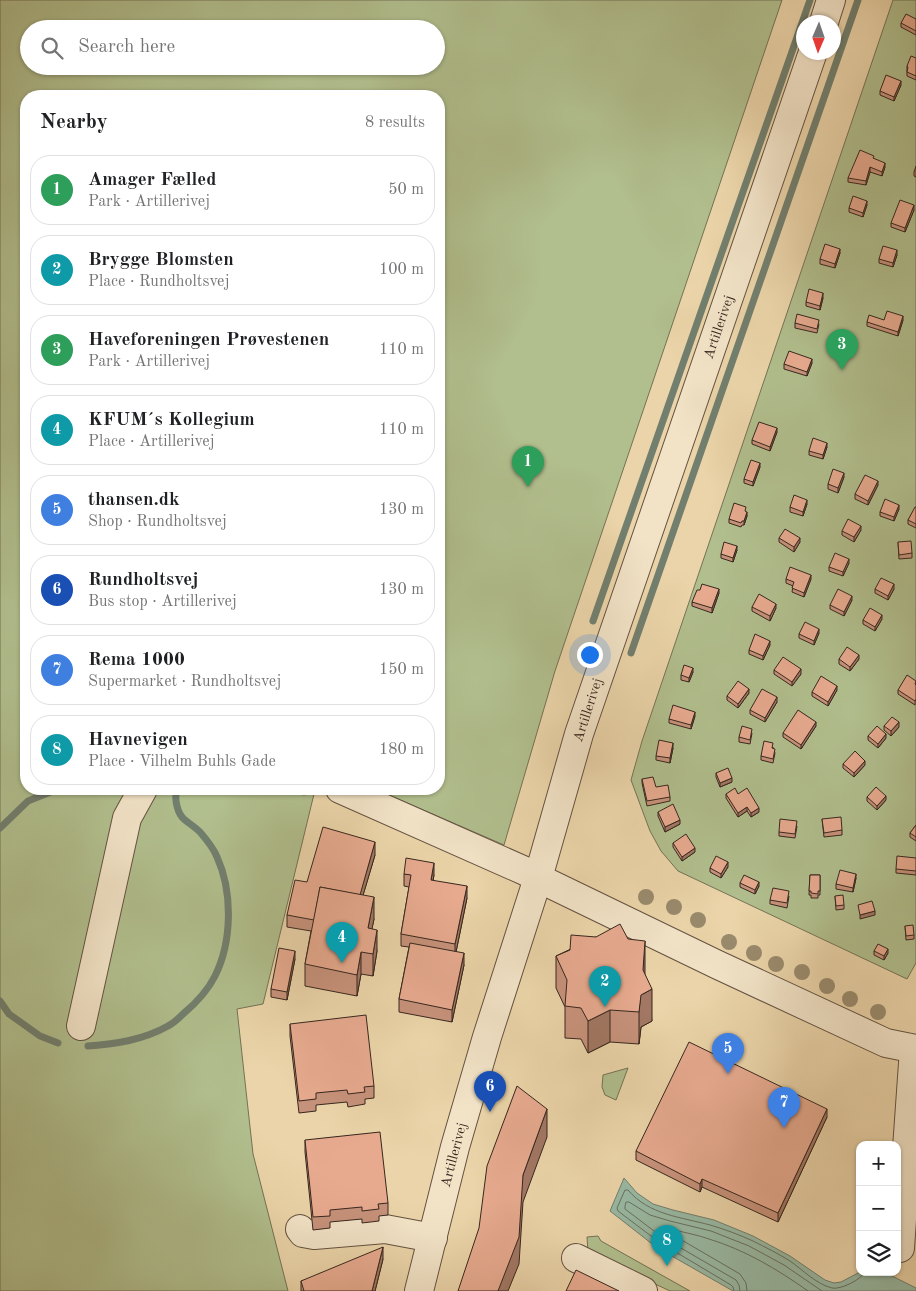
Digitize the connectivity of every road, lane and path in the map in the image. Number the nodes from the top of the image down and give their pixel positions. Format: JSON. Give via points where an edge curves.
{"nodes":[{"id":1,"x":831,"y":0,"type":"edge"},
{"id":2,"x":826,"y":15,"type":"edge"},
{"id":3,"x":810,"y":60,"type":"edge"},
{"id":4,"x":140,"y":795,"type":"edge"},
{"id":5,"x":354,"y":795,"type":"edge"},
{"id":6,"x":538,"y":878,"type":"junction"},
{"id":7,"x":81,"y":1026,"type":"dead end"},
{"id":8,"x":915,"y":1049,"type":"edge"},
{"id":9,"x":300,"y":1229,"type":"dead end"},
{"id":10,"x":901,"y":1235,"type":"edge"},
{"id":11,"x":433,"y":1238,"type":"junction"},
{"id":12,"x":576,"y":1258,"type":"dead end"},
{"id":13,"x":419,"y":1291,"type":"edge"},
{"id":14,"x":643,"y":1291,"type":"edge"}],
"edges":[{"from":1,"to":2,"type":"street"},
{"from":3,"to":6,"type":"street","name":"Artillerivej","via":[[579,734]]},
{"from":4,"to":7,"type":"street","via":[[127,818]]},
{"from":5,"to":6,"type":"street"},
{"from":6,"to":8,"type":"street","via":[[886,1043]]},
{"from":6,"to":11,"type":"street","name":"Artillerivej","via":[[487,1037]]},
{"from":8,"to":10,"type":"street"},
{"from":9,"to":11,"type":"street","via":[[314,1235],[385,1229]]},
{"from":11,"to":13,"type":"street","name":"Artillerivej"},
{"from":12,"to":14,"type":"street"}]}
